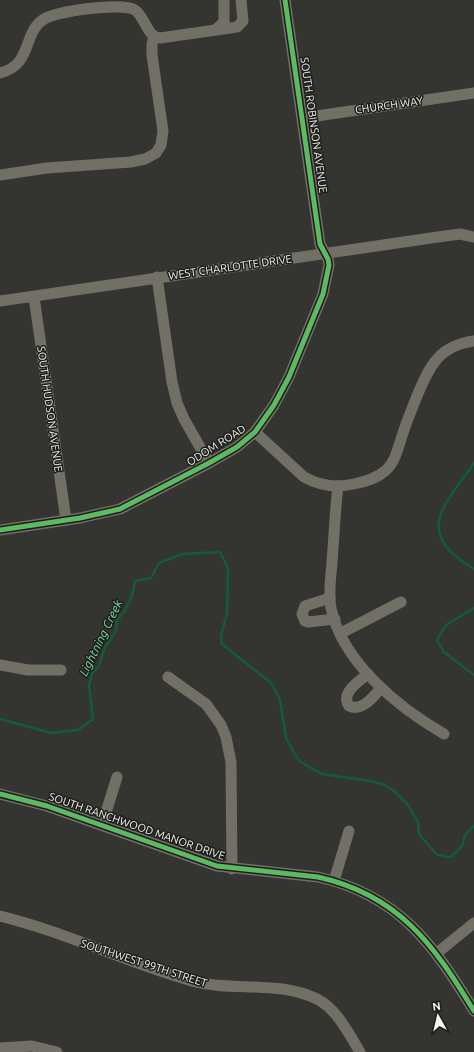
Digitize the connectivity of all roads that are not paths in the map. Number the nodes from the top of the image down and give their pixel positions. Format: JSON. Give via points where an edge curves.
{"nodes":[{"id":1,"x":224,"y":0,"type":"edge"},
{"id":2,"x":241,"y":0,"type":"edge"},
{"id":3,"x":285,"y":0,"type":"edge"},
{"id":4,"x":215,"y":30,"type":"junction"},
{"id":5,"x":154,"y":36,"type":"junction"},
{"id":6,"x":0,"y":73,"type":"edge"},
{"id":7,"x":474,"y":93,"type":"edge"},
{"id":8,"x":303,"y":118,"type":"junction"},
{"id":9,"x":0,"y":175,"type":"edge"},
{"id":10,"x":474,"y":237,"type":"edge"},
{"id":11,"x":324,"y":253,"type":"junction"},
{"id":12,"x":157,"y":277,"type":"junction"},
{"id":13,"x":34,"y":297,"type":"junction"},
{"id":14,"x":0,"y":301,"type":"edge"},
{"id":15,"x":474,"y":341,"type":"edge"},
{"id":16,"x":255,"y":432,"type":"junction"},
{"id":17,"x":209,"y":463,"type":"junction"},
{"id":18,"x":338,"y":486,"type":"junction"},
{"id":19,"x":66,"y":520,"type":"junction"},
{"id":20,"x":0,"y":530,"type":"edge"},
{"id":21,"x":330,"y":598,"type":"junction"},
{"id":22,"x":401,"y":602,"type":"dead end"},
{"id":23,"x":335,"y":619,"type":"junction"},
{"id":24,"x":341,"y":632,"type":"junction"},
{"id":25,"x":0,"y":665,"type":"edge"},
{"id":26,"x":61,"y":670,"type":"dead end"},
{"id":27,"x":368,"y":674,"type":"junction"},
{"id":28,"x":168,"y":677,"type":"dead end"},
{"id":29,"x":381,"y":688,"type":"junction"},
{"id":30,"x":444,"y":734,"type":"dead end"},
{"id":31,"x":117,"y":777,"type":"dead end"},
{"id":32,"x":0,"y":794,"type":"edge"},
{"id":33,"x":102,"y":825,"type":"junction"},
{"id":34,"x":349,"y":831,"type":"dead end"},
{"id":35,"x":232,"y":869,"type":"junction"},
{"id":36,"x":334,"y":881,"type":"junction"},
{"id":37,"x":0,"y":916,"type":"edge"},
{"id":38,"x":474,"y":923,"type":"edge"},
{"id":39,"x":437,"y":952,"type":"junction"},
{"id":40,"x":474,"y":1011,"type":"edge"},
{"id":41,"x":0,"y":1048,"type":"edge"},
{"id":42,"x":57,"y":1052,"type":"edge"},
{"id":43,"x":360,"y":1052,"type":"edge"}],
"edges":[{"from":1,"to":4,"type":"street","via":[[224,22]]},
{"from":2,"to":4,"type":"street","via":[[242,23],[234,28]]},
{"from":3,"to":8,"type":"street","name":"SOUTH ROBINSON AVENUE"},
{"from":4,"to":5,"type":"street","via":[[160,38]]},
{"from":5,"to":6,"type":"street","via":[[140,14],[126,6],[108,6],[52,15],[37,26],[19,64]]},
{"from":5,"to":9,"type":"street","via":[[152,55],[163,131],[161,145],[156,153],[131,162],[47,168]]},
{"from":7,"to":8,"type":"street","name":"CHURCH WAY"},
{"from":8,"to":11,"type":"street","name":"SOUTH ROBINSON AVENUE","via":[[320,244]]},
{"from":10,"to":11,"type":"street","name":"WEST CHARLOTTE DRIVE","via":[[460,234]]},
{"from":11,"to":12,"type":"street","name":"WEST CHARLOTTE DRIVE"},
{"from":11,"to":16,"type":"street","name":"ODOM ROAD","via":[[329,265],[315,315],[289,377]]},
{"from":12,"to":13,"type":"street","name":"WEST CHARLOTTE DRIVE"},
{"from":12,"to":17,"type":"street","via":[[177,403]]},
{"from":13,"to":14,"type":"street","name":"WEST CHARLOTTE DRIVE"},
{"from":13,"to":19,"type":"street","name":"SOUTH HUDSON AVENUE"},
{"from":15,"to":18,"type":"street","via":[[449,348],[432,363],[397,451],[384,472],[356,484]]},
{"from":16,"to":17,"type":"street","name":"ODOM ROAD","via":[[237,447]]},
{"from":16,"to":18,"type":"street","via":[[304,477],[320,484]]},
{"from":17,"to":19,"type":"street","name":"ODOM ROAD","via":[[120,509]]},
{"from":18,"to":21,"type":"street"},
{"from":19,"to":20,"type":"street","name":"ODOM ROAD"},
{"from":21,"to":23,"type":"street"},
{"from":21,"to":23,"type":"street","via":[[305,606],[302,614],[308,622]]},
{"from":22,"to":24,"type":"street"},
{"from":23,"to":24,"type":"street"},
{"from":24,"to":27,"type":"street"},
{"from":25,"to":26,"type":"street","via":[[28,670]]},
{"from":27,"to":29,"type":"street"},
{"from":27,"to":29,"type":"street","via":[[347,694],[348,706],[363,706]]},
{"from":28,"to":35,"type":"street","via":[[206,704],[226,737],[231,762]]},
{"from":29,"to":30,"type":"street","via":[[416,718]]},
{"from":31,"to":33,"type":"street"},
{"from":32,"to":33,"type":"street","name":"SOUTH RANCHWOOD MANOR DRIVE","via":[[47,806]]},
{"from":33,"to":35,"type":"street","name":"SOUTH RANCHWOOD MANOR DRIVE","via":[[189,857]]},
{"from":34,"to":36,"type":"street"},
{"from":35,"to":36,"type":"street","name":"SOUTH RANCHWOOD MANOR DRIVE","via":[[303,875]]},
{"from":36,"to":39,"type":"street","name":"SOUTH RANCHWOOD MANOR DRIVE","via":[[365,894],[392,910],[415,928]]},
{"from":37,"to":43,"type":"street","name":"SOUTHWEST 99TH STREET","via":[[192,981],[218,986],[282,988],[301,992],[319,1000],[331,1010]]},
{"from":38,"to":39,"type":"street"},
{"from":39,"to":40,"type":"street","name":"SOUTH RANCHWOOD MANOR DRIVE"},
{"from":41,"to":42,"type":"street","via":[[32,1046]]}]}
